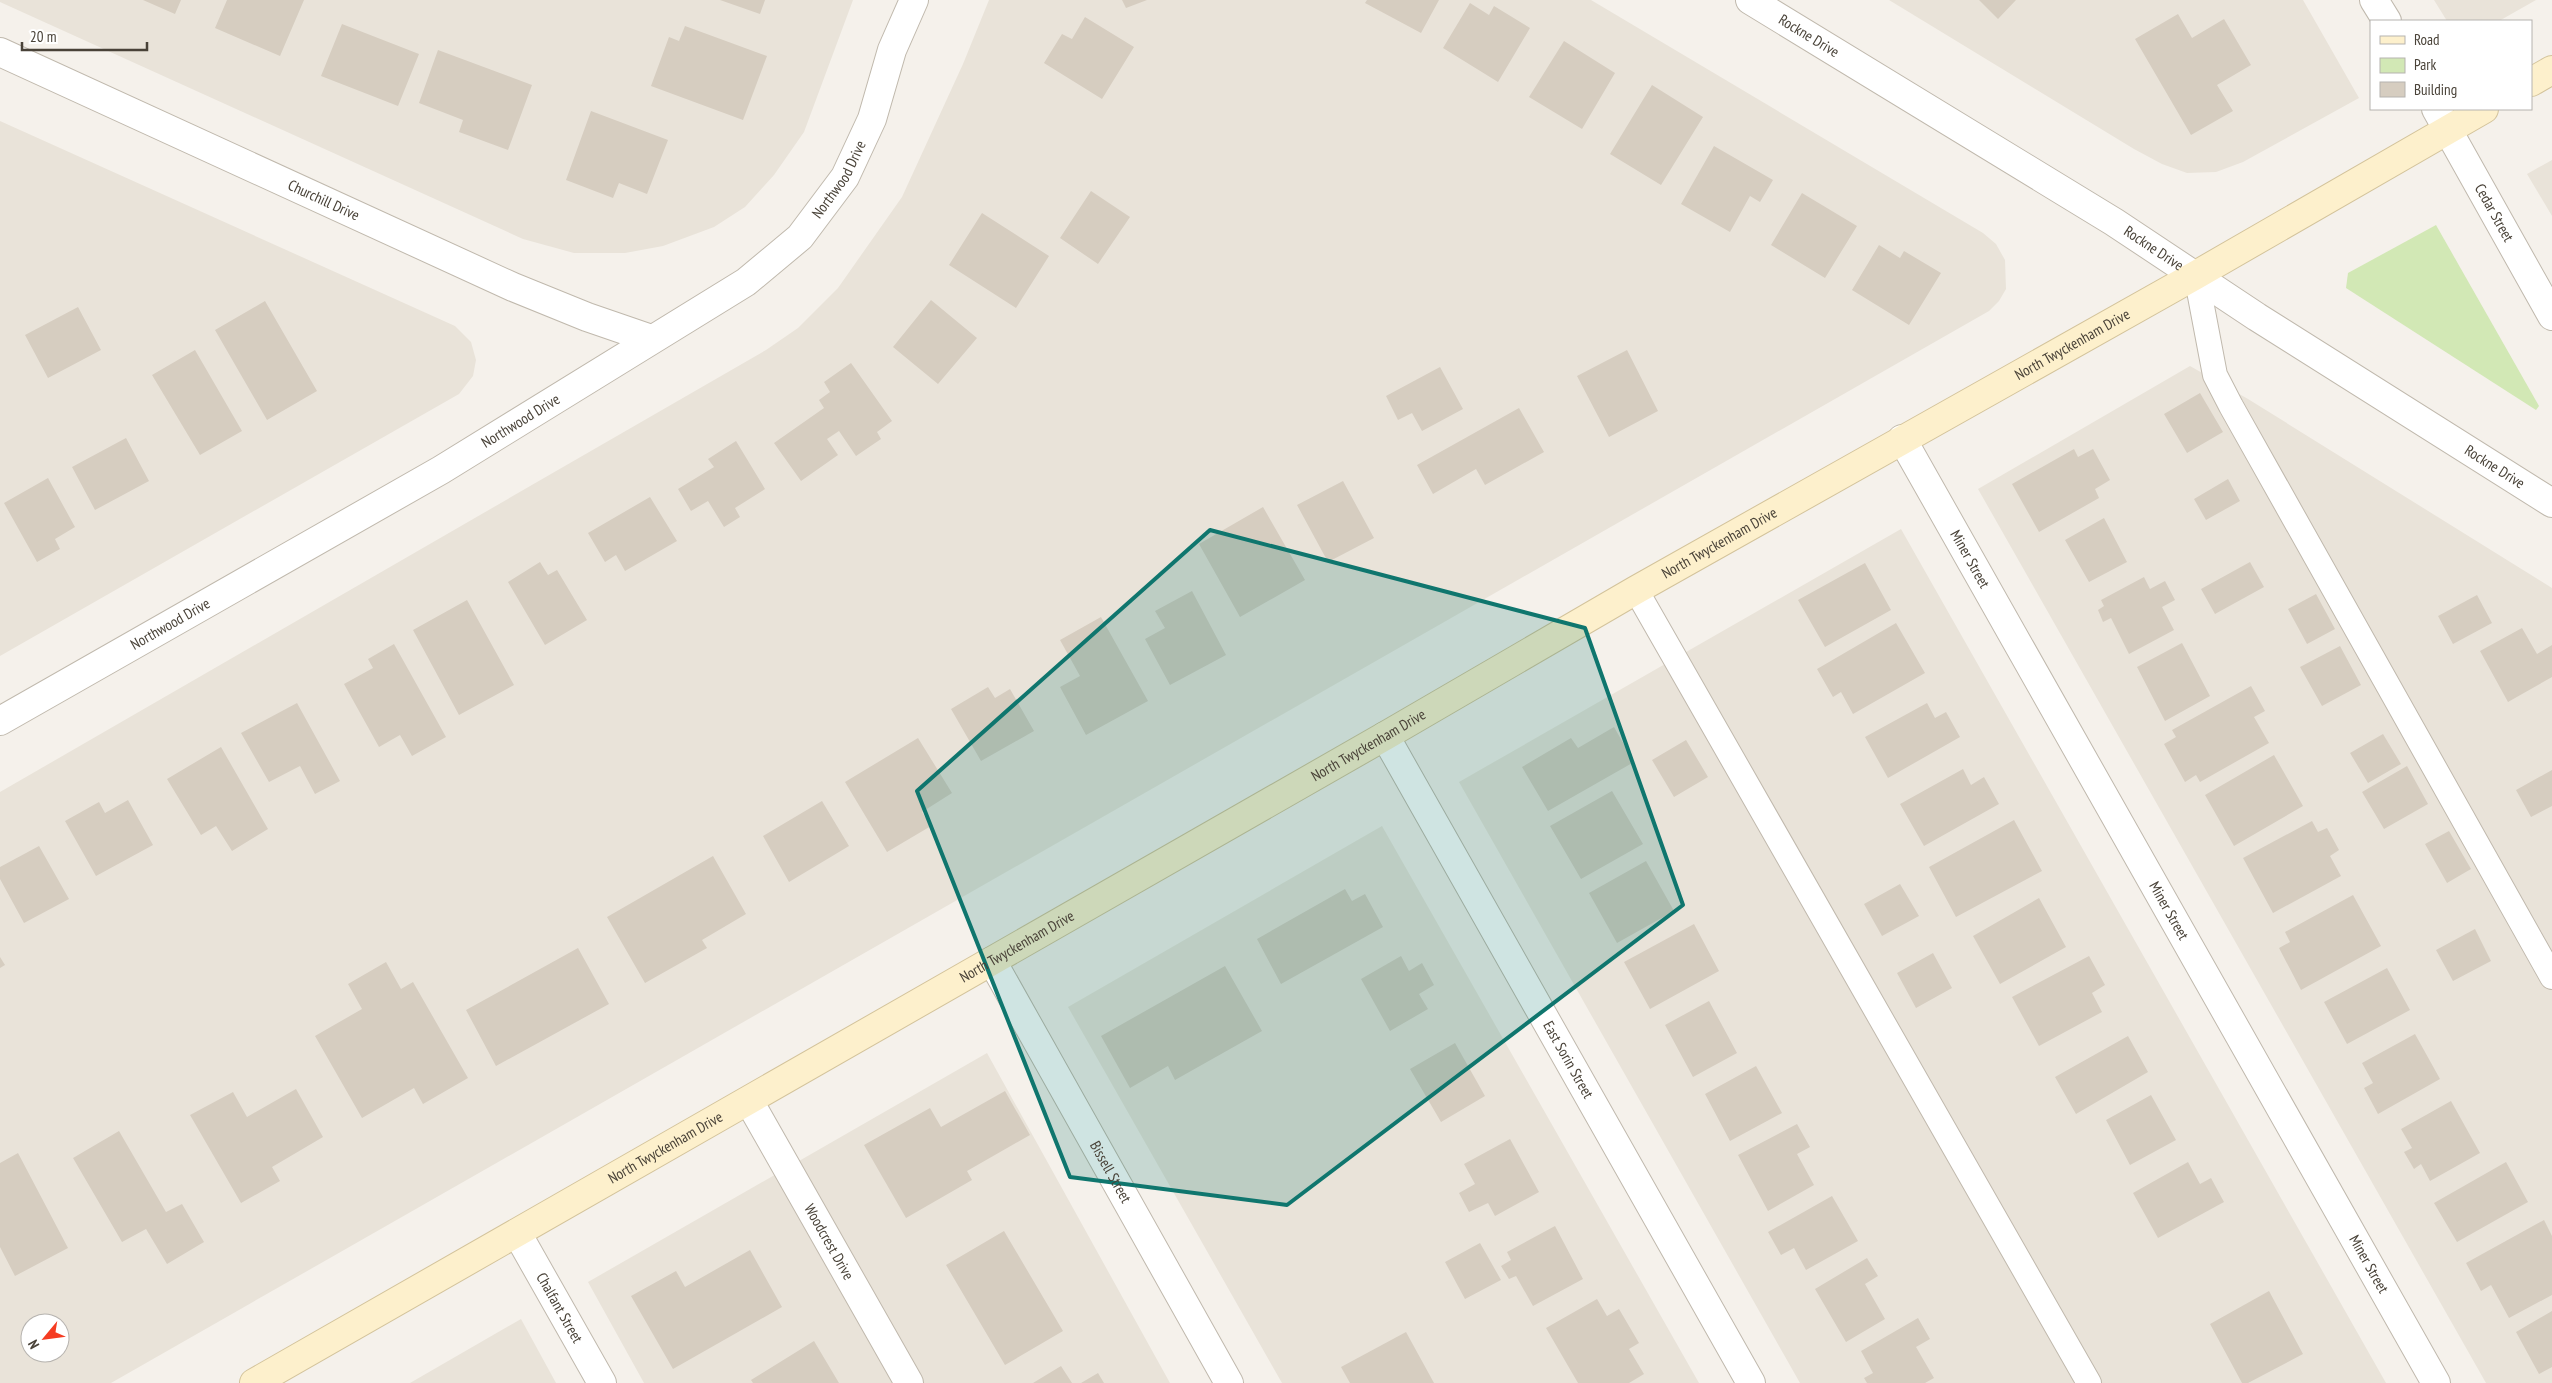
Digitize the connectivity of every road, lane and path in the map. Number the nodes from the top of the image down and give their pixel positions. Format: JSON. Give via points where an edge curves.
{"nodes":[{"id":1,"x":914,"y":0,"type":"edge"},
{"id":2,"x":1750,"y":0,"type":"edge"},
{"id":3,"x":2374,"y":0,"type":"edge"},
{"id":4,"x":2386,"y":20,"type":"edge"},
{"id":5,"x":0,"y":52,"type":"edge"},
{"id":6,"x":2552,"y":70,"type":"edge"},
{"id":7,"x":2532,"y":81,"type":"edge"},
{"id":8,"x":2480,"y":110,"type":"edge"},
{"id":9,"x":2442,"y":119,"type":"edge"},
{"id":10,"x":2196,"y":275,"type":"junction"},
{"id":11,"x":2552,"y":316,"type":"edge"},
{"id":12,"x":651,"y":339,"type":"junction"},
{"id":13,"x":1902,"y":439,"type":"junction"},
{"id":14,"x":2552,"y":503,"type":"edge"},
{"id":15,"x":1636,"y":590,"type":"junction"},
{"id":16,"x":0,"y":721,"type":"edge"},
{"id":17,"x":1385,"y":736,"type":"junction"},
{"id":18,"x":992,"y":962,"type":"junction"},
{"id":19,"x":2552,"y":977,"type":"edge"},
{"id":20,"x":749,"y":1101,"type":"junction"},
{"id":21,"x":517,"y":1233,"type":"junction"},
{"id":22,"x":254,"y":1383,"type":"edge"},
{"id":23,"x":602,"y":1383,"type":"edge"},
{"id":24,"x":909,"y":1383,"type":"edge"},
{"id":25,"x":1229,"y":1383,"type":"edge"},
{"id":26,"x":1751,"y":1383,"type":"edge"},
{"id":27,"x":2089,"y":1383,"type":"edge"},
{"id":28,"x":2436,"y":1383,"type":"edge"}],
"edges":[{"from":1,"to":12,"type":"street","name":"Northwood Drive","via":[[892,50],[872,119],[845,177],[800,237],[746,282]]},
{"from":2,"to":10,"type":"street","name":"Rockne Drive"},
{"from":3,"to":4,"type":"street"},
{"from":5,"to":12,"type":"street","name":"Churchill Drive","via":[[513,287]]},
{"from":6,"to":7,"type":"street"},
{"from":8,"to":9,"type":"street","name":"North Twyckenham Drive"},
{"from":9,"to":10,"type":"street","name":"North Twyckenham Drive"},
{"from":9,"to":11,"type":"street","name":"Cedar Street"},
{"from":10,"to":13,"type":"street","name":"North Twyckenham Drive"},
{"from":10,"to":14,"type":"street","name":"Rockne Drive"},
{"from":10,"to":19,"type":"lane","via":[[2215,375],[2230,406]]},
{"from":12,"to":16,"type":"street","name":"Northwood Drive","via":[[441,470]]},
{"from":13,"to":15,"type":"street","name":"North Twyckenham Drive"},
{"from":13,"to":28,"type":"street","name":"Miner Street"},
{"from":15,"to":17,"type":"street","name":"North Twyckenham Drive"},
{"from":15,"to":27,"type":"lane"},
{"from":17,"to":18,"type":"street","name":"North Twyckenham Drive"},
{"from":17,"to":26,"type":"street","name":"East Sorin Street"},
{"from":18,"to":20,"type":"street","name":"North Twyckenham Drive"},
{"from":18,"to":25,"type":"street","name":"Bissell Street"},
{"from":20,"to":21,"type":"street","name":"North Twyckenham Drive"},
{"from":20,"to":24,"type":"street","name":"Woodcrest Drive"},
{"from":21,"to":22,"type":"street","name":"North Twyckenham Drive"},
{"from":21,"to":23,"type":"street","name":"Chalfant Street"}]}
